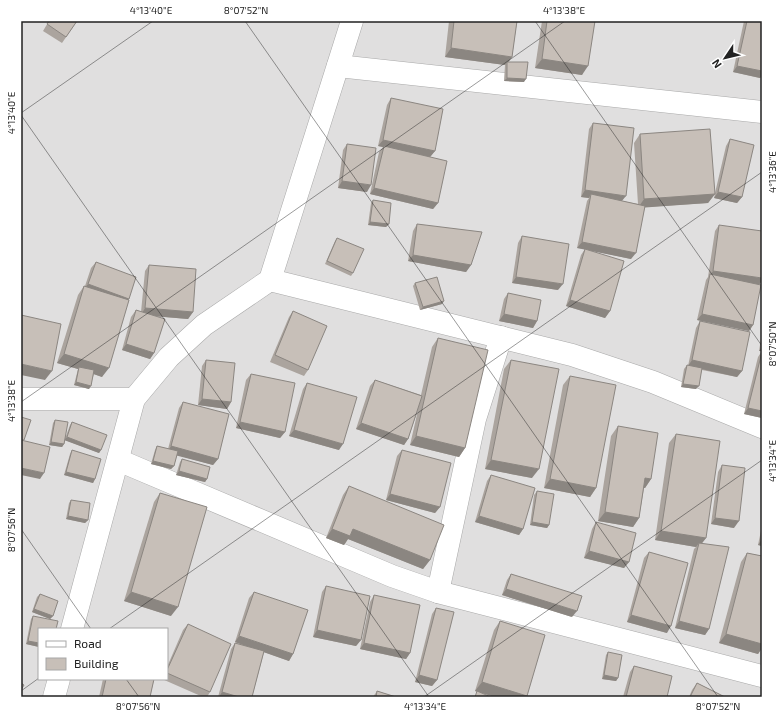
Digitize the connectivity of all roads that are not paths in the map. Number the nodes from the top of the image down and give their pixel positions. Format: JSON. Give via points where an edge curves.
{"nodes":[{"id":1,"x":352,"y":21,"type":"edge"},
{"id":2,"x":338,"y":66,"type":"junction"},
{"id":3,"x":761,"y":108,"type":"edge"},
{"id":4,"x":270,"y":280,"type":"junction"},
{"id":5,"x":501,"y":337,"type":"junction"},
{"id":6,"x":21,"y":399,"type":"edge"},
{"id":7,"x":134,"y":399,"type":"junction"},
{"id":8,"x":762,"y":427,"type":"edge"},
{"id":9,"x":118,"y":460,"type":"junction"},
{"id":10,"x":438,"y":592,"type":"junction"},
{"id":11,"x":72,"y":628,"type":"edge"},
{"id":12,"x":762,"y":676,"type":"edge"},
{"id":13,"x":59,"y":680,"type":"edge"},
{"id":14,"x":54,"y":697,"type":"edge"}],
"edges":[{"from":1,"to":2,"type":"street"},
{"from":2,"to":3,"type":"street"},
{"from":2,"to":4,"type":"street"},
{"from":4,"to":5,"type":"street"},
{"from":4,"to":7,"type":"street","via":[[204,325],[169,356]]},
{"from":5,"to":8,"type":"street","via":[[572,355],[653,382]]},
{"from":5,"to":10,"type":"street","via":[[475,419]]},
{"from":6,"to":7,"type":"street"},
{"from":7,"to":9,"type":"street"},
{"from":9,"to":10,"type":"street","via":[[392,576]]},
{"from":9,"to":11,"type":"street"},
{"from":10,"to":12,"type":"street"},
{"from":13,"to":14,"type":"street"}]}
